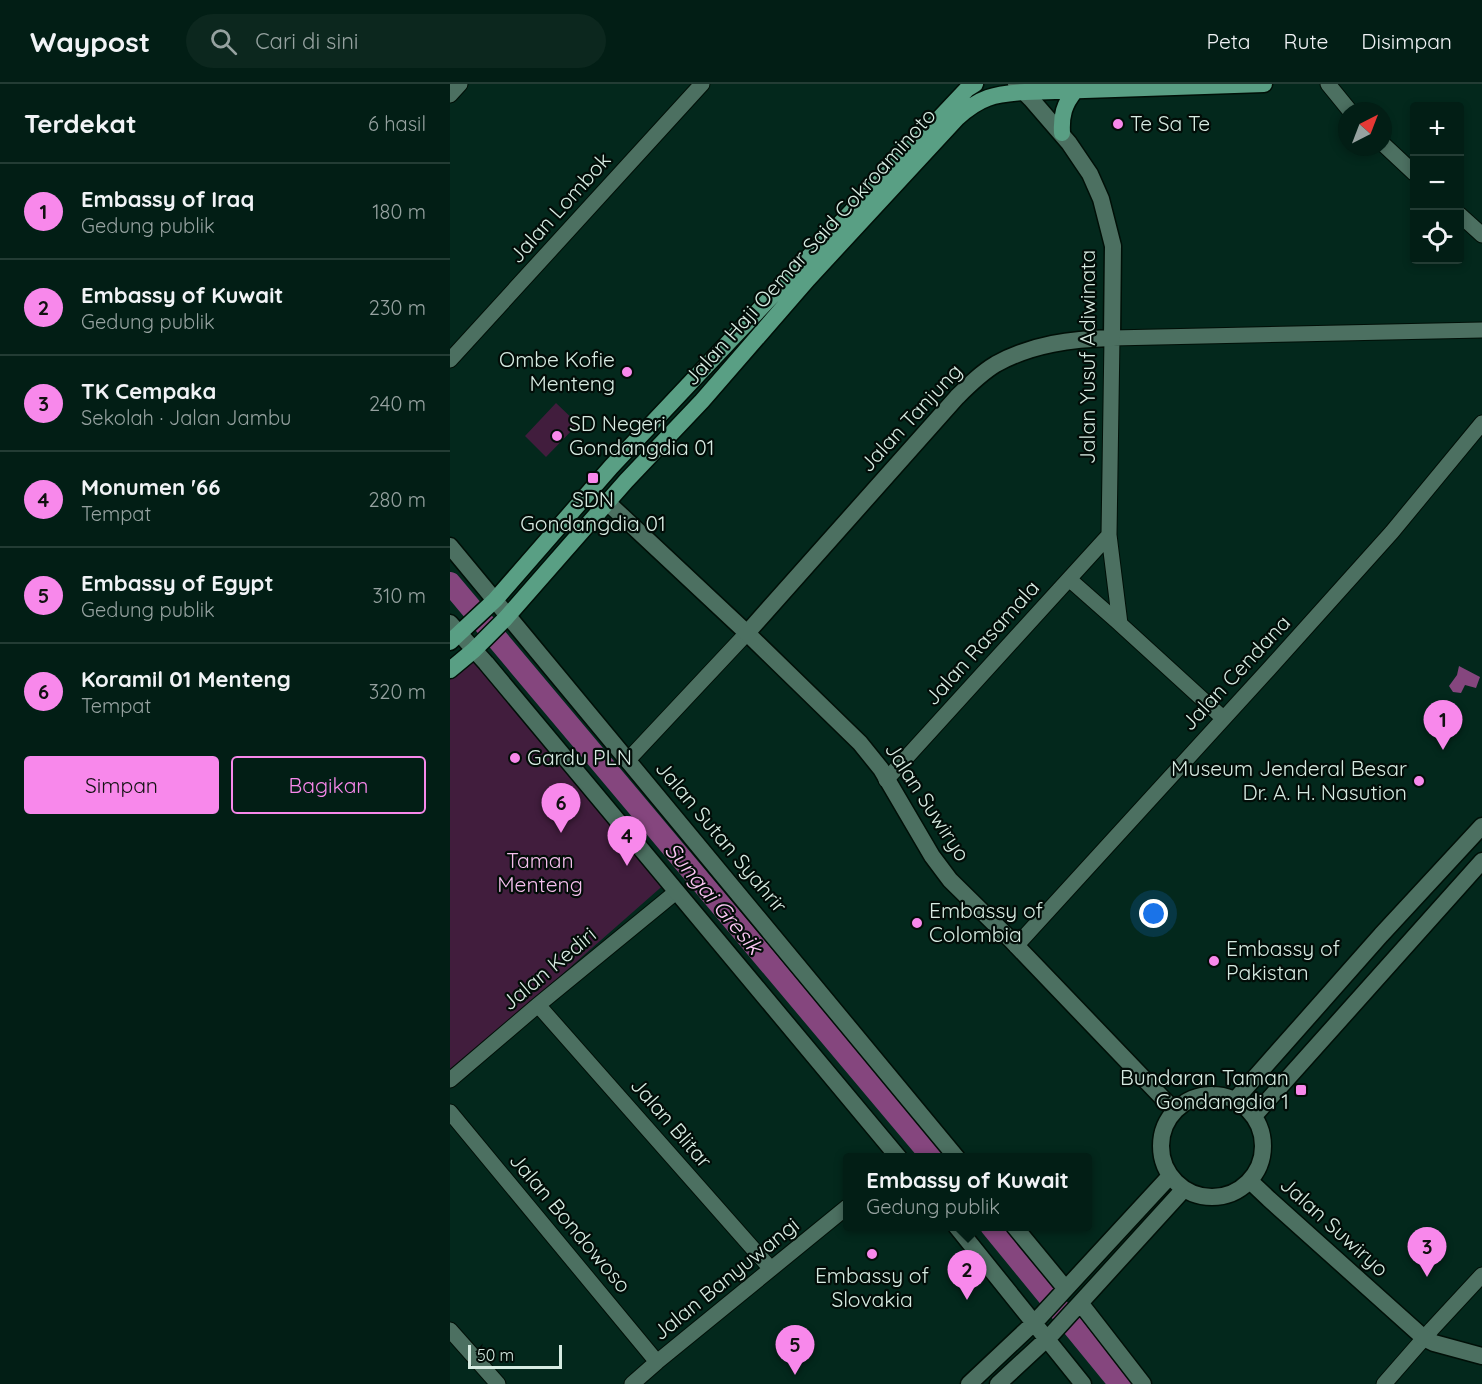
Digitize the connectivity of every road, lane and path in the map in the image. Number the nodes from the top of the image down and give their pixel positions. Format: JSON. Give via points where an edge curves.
{"nodes":[{"id":1,"x":460,"y":84,"type":"edge"},
{"id":2,"x":702,"y":84,"type":"edge"},
{"id":3,"x":1264,"y":84,"type":"edge"},
{"id":4,"x":1328,"y":84,"type":"edge"},
{"id":5,"x":970,"y":86,"type":"edge"},
{"id":6,"x":1020,"y":88,"type":"edge"},
{"id":7,"x":1075,"y":91,"type":"junction"},
{"id":8,"x":450,"y":95,"type":"edge"},
{"id":9,"x":1343,"y":102,"type":"edge"},
{"id":10,"x":1062,"y":133,"type":"junction"},
{"id":11,"x":1392,"y":152,"type":"edge"},
{"id":12,"x":1410,"y":169,"type":"edge"},
{"id":13,"x":1464,"y":219,"type":"edge"},
{"id":14,"x":1482,"y":236,"type":"edge"},
{"id":15,"x":1482,"y":330,"type":"edge"},
{"id":16,"x":1112,"y":338,"type":"junction"},
{"id":17,"x":450,"y":360,"type":"edge"},
{"id":18,"x":1482,"y":423,"type":"edge"},
{"id":19,"x":607,"y":502,"type":"junction"},
{"id":20,"x":1109,"y":536,"type":"junction"},
{"id":21,"x":450,"y":546,"type":"edge"},
{"id":22,"x":1069,"y":579,"type":"junction"},
{"id":23,"x":493,"y":602,"type":"junction"},
{"id":24,"x":507,"y":617,"type":"junction"},
{"id":25,"x":1120,"y":624,"type":"junction"},
{"id":26,"x":455,"y":632,"type":"edge"},
{"id":27,"x":747,"y":633,"type":"junction"},
{"id":28,"x":476,"y":648,"type":"junction"},
{"id":29,"x":450,"y":670,"type":"edge"},
{"id":30,"x":1223,"y":718,"type":"junction"},
{"id":31,"x":628,"y":760,"type":"junction"},
{"id":32,"x":886,"y":780,"type":"junction"},
{"id":33,"x":1482,"y":826,"type":"edge"},
{"id":34,"x":1482,"y":861,"type":"edge"},
{"id":35,"x":676,"y":892,"type":"junction"},
{"id":36,"x":1420,"y":893,"type":"junction"},
{"id":37,"x":1438,"y":909,"type":"junction"},
{"id":38,"x":1016,"y":945,"type":"junction"},
{"id":39,"x":538,"y":1005,"type":"junction"},
{"id":40,"x":450,"y":1080,"type":"edge"},
{"id":41,"x":1235,"y":1100,"type":"junction"},
{"id":42,"x":1174,"y":1110,"type":"junction"},
{"id":43,"x":450,"y":1112,"type":"edge"},
{"id":44,"x":1254,"y":1116,"type":"junction"},
{"id":45,"x":895,"y":1153,"type":"edge"},
{"id":46,"x":953,"y":1153,"type":"edge"},
{"id":47,"x":1170,"y":1176,"type":"junction"},
{"id":48,"x":1250,"y":1181,"type":"junction"},
{"id":49,"x":1184,"y":1189,"type":"junction"},
{"id":50,"x":843,"y":1210,"type":"edge"},
{"id":51,"x":959,"y":1231,"type":"edge"},
{"id":52,"x":1017,"y":1231,"type":"edge"},
{"id":53,"x":771,"y":1269,"type":"junction"},
{"id":54,"x":1482,"y":1275,"type":"edge"},
{"id":55,"x":1062,"y":1291,"type":"junction"},
{"id":56,"x":1078,"y":1307,"type":"junction"},
{"id":57,"x":1035,"y":1321,"type":"junction"},
{"id":58,"x":450,"y":1330,"type":"edge"},
{"id":59,"x":1049,"y":1337,"type":"junction"},
{"id":60,"x":1424,"y":1338,"type":"junction"},
{"id":61,"x":1482,"y":1356,"type":"edge"},
{"id":62,"x":657,"y":1362,"type":"junction"},
{"id":63,"x":498,"y":1384,"type":"edge"},
{"id":64,"x":632,"y":1384,"type":"edge"},
{"id":65,"x":969,"y":1384,"type":"edge"},
{"id":66,"x":998,"y":1384,"type":"edge"},
{"id":67,"x":1083,"y":1384,"type":"edge"},
{"id":68,"x":1143,"y":1384,"type":"edge"},
{"id":69,"x":1384,"y":1384,"type":"edge"}],
"edges":[{"from":1,"to":8,"type":"street"},
{"from":2,"to":17,"type":"street","name":"Jalan Lombok"},
{"from":3,"to":7,"type":"main road","name":"Jalan Haji Oemar Said Cokroaminoto"},
{"from":4,"to":9,"type":"street"},
{"from":5,"to":23,"type":"main road","name":"Jalan Haji Oemar Said Cokroaminoto","via":[[611,467]]},
{"from":6,"to":7,"type":"main road","name":"Jalan Haji Oemar Said Cokroaminoto"},
{"from":6,"to":10,"type":"street","name":"Jalan Yusuf Adiwinata"},
{"from":6,"to":19,"type":"main road","name":"Jalan Haji Oemar Said Cokroaminoto","via":[[982,99],[957,118]]},
{"from":7,"to":10,"type":"main road","via":[[1063,110]]},
{"from":10,"to":16,"type":"street","name":"Jalan Yusuf Adiwinata","via":[[1090,174],[1113,246]]},
{"from":11,"to":12,"type":"street"},
{"from":13,"to":14,"type":"street"},
{"from":15,"to":16,"type":"street","name":"Jalan Tanjung"},
{"from":16,"to":20,"type":"street","name":"Jalan Yusuf Adiwinata"},
{"from":16,"to":27,"type":"street","name":"Jalan Tanjung","via":[[1057,342],[1027,350],[996,364],[975,380]]},
{"from":18,"to":30,"type":"street","name":"Jalan Cendana","via":[[1392,532]]},
{"from":19,"to":24,"type":"main road","name":"Jalan Haji Oemar Said Cokroaminoto"},
{"from":19,"to":27,"type":"street","name":"Jalan Suwiryo"},
{"from":20,"to":22,"type":"street","name":"Jalan Rasamala"},
{"from":20,"to":25,"type":"street","name":"Jalan Yusuf Adiwinata"},
{"from":21,"to":23,"type":"street","name":"Jalan Sutan Syahrir"},
{"from":22,"to":25,"type":"street"},
{"from":22,"to":32,"type":"street","name":"Jalan Rasamala"},
{"from":23,"to":24,"type":"street","name":"Jalan Sutan Syahrir"},
{"from":23,"to":26,"type":"main road","name":"Jalan Haji Oemar Said Cokroaminoto"},
{"from":24,"to":28,"type":"main road","name":"Jalan Haji Oemar Said Cokroaminoto"},
{"from":24,"to":31,"type":"street","name":"Jalan Sutan Syahrir"},
{"from":25,"to":30,"type":"street"},
{"from":26,"to":28,"type":"street"},
{"from":27,"to":31,"type":"street","name":"Jalan Tanjung"},
{"from":27,"to":32,"type":"street","name":"Jalan Suwiryo","via":[[860,742]]},
{"from":28,"to":29,"type":"main road","name":"Jalan Haji Oemar Said Cokroaminoto"},
{"from":28,"to":35,"type":"street"},
{"from":30,"to":38,"type":"street","name":"Jalan Cendana"},
{"from":31,"to":46,"type":"street","name":"Jalan Sutan Syahrir"},
{"from":32,"to":38,"type":"street","name":"Jalan Suwiryo","via":[[950,880]]},
{"from":33,"to":36,"type":"street"},
{"from":34,"to":37,"type":"street"},
{"from":35,"to":39,"type":"street","name":"Jalan Kediri"},
{"from":35,"to":45,"type":"street"},
{"from":36,"to":37,"type":"street"},
{"from":36,"to":41,"type":"street"},
{"from":37,"to":44,"type":"street"},
{"from":38,"to":42,"type":"street","name":"Jalan Suwiryo"},
{"from":39,"to":40,"type":"street","name":"Jalan Kediri"},
{"from":39,"to":53,"type":"street","name":"Jalan Blitar"},
{"from":41,"to":42,"type":"street","via":[[1203,1095]]},
{"from":41,"to":44,"type":"street"},
{"from":42,"to":47,"type":"street","via":[[1164,1125],[1160,1142],[1162,1160]]},
{"from":43,"to":62,"type":"street","name":"Jalan Bondowoso"},
{"from":44,"to":48,"type":"street","via":[[1264,1149]]},
{"from":47,"to":49,"type":"street"},
{"from":47,"to":55,"type":"street"},
{"from":48,"to":49,"type":"street","via":[[1226,1196],[1197,1195]]},
{"from":48,"to":60,"type":"street","name":"Jalan Suwiryo"},
{"from":49,"to":56,"type":"street"},
{"from":50,"to":53,"type":"street","name":"Jalan Banyuwangi"},
{"from":51,"to":57,"type":"street"},
{"from":52,"to":55,"type":"street"},
{"from":53,"to":62,"type":"street","name":"Jalan Banyuwangi"},
{"from":54,"to":60,"type":"street"},
{"from":55,"to":57,"type":"street"},
{"from":56,"to":59,"type":"street"},
{"from":56,"to":68,"type":"street"},
{"from":57,"to":59,"type":"street"},
{"from":57,"to":65,"type":"street"},
{"from":58,"to":63,"type":"street"},
{"from":59,"to":66,"type":"street"},
{"from":59,"to":67,"type":"street"},
{"from":60,"to":61,"type":"street","name":"Jalan Suwiryo"},
{"from":60,"to":69,"type":"street"},
{"from":62,"to":64,"type":"street","name":"Jalan Banyuwangi"}]}
